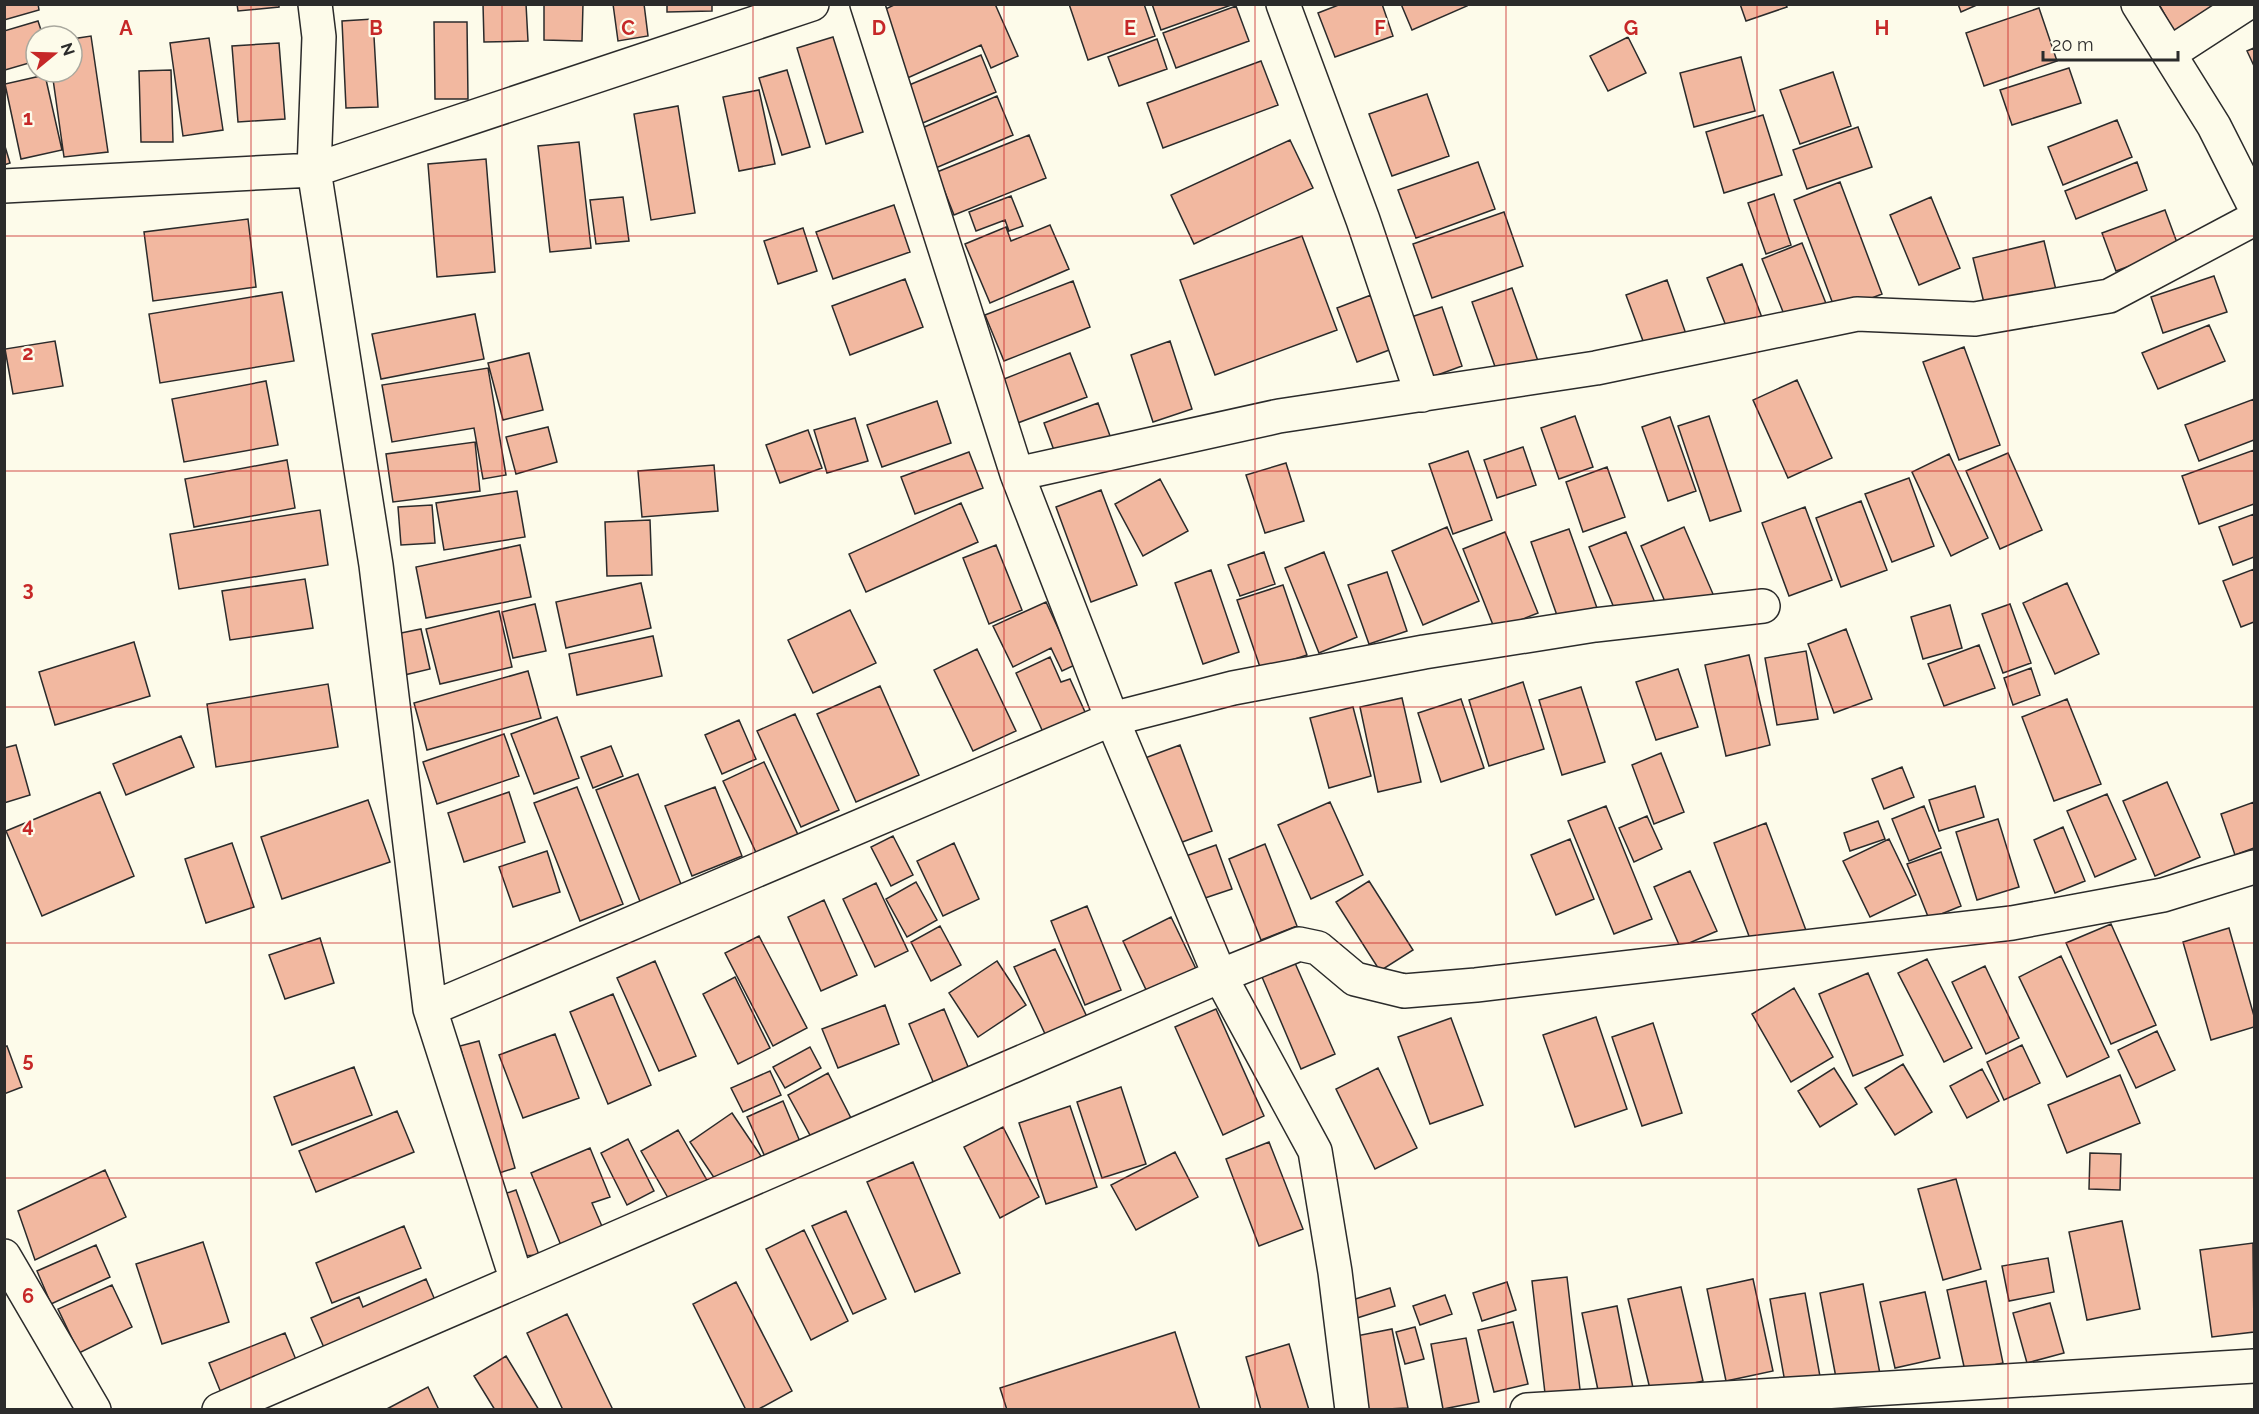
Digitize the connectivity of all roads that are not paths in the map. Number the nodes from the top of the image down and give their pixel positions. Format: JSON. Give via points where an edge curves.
{"nodes":[{"id":1,"x":315,"y":4,"type":"edge"},
{"id":2,"x":812,"y":4,"type":"edge"},
{"id":3,"x":867,"y":4,"type":"edge"},
{"id":4,"x":1283,"y":4,"type":"edge"},
{"id":5,"x":2138,"y":4,"type":"edge"},
{"id":6,"x":2246,"y":4,"type":"edge"},
{"id":7,"x":2169,"y":54,"type":"junction"},
{"id":8,"x":314,"y":171,"type":"junction"},
{"id":9,"x":4,"y":186,"type":"edge"},
{"id":10,"x":2254,"y":205,"type":"edge"},
{"id":11,"x":2254,"y":219,"type":"edge"},
{"id":12,"x":1422,"y":395,"type":"junction"},
{"id":13,"x":1017,"y":474,"type":"junction"},
{"id":14,"x":1763,"y":606,"type":"dead end"},
{"id":15,"x":1112,"y":719,"type":"junction"},
{"id":16,"x":2254,"y":867,"type":"edge"},
{"id":17,"x":1220,"y":976,"type":"junction"},
{"id":18,"x":430,"y":1009,"type":"junction"},
{"id":19,"x":4,"y":1256,"type":"edge"},
{"id":20,"x":517,"y":1281,"type":"junction"},
{"id":21,"x":2254,"y":1366,"type":"edge"},
{"id":22,"x":94,"y":1410,"type":"edge"},
{"id":23,"x":219,"y":1410,"type":"edge"},
{"id":24,"x":1352,"y":1410,"type":"edge"},
{"id":25,"x":1527,"y":1410,"type":"edge"}],
"edges":[{"from":1,"to":8,"type":"street","via":[[318,37]]},
{"from":2,"to":8,"type":"street"},
{"from":3,"to":13,"type":"street"},
{"from":4,"to":12,"type":"street","via":[[1363,220]]},
{"from":5,"to":7,"type":"street"},
{"from":6,"to":7,"type":"street"},
{"from":7,"to":10,"type":"street","via":[[2214,126]]},
{"from":8,"to":9,"type":"street"},
{"from":8,"to":18,"type":"street","via":[[376,565]]},
{"from":11,"to":12,"type":"street","via":[[2109,296],[1975,319],[1857,314],[1596,368]]},
{"from":12,"to":13,"type":"street","via":[[1279,416]]},
{"from":13,"to":15,"type":"street"},
{"from":14,"to":15,"type":"street","via":[[1595,625],[1424,652],[1233,688]]},
{"from":15,"to":17,"type":"street"},
{"from":15,"to":18,"type":"street"},
{"from":16,"to":17,"type":"street","via":[[2163,895],[2012,922],[1476,985],[1404,991],[1355,979],[1318,948],[1299,944]]},
{"from":17,"to":20,"type":"street"},
{"from":17,"to":24,"type":"street","via":[[1315,1151]]},
{"from":18,"to":20,"type":"street"},
{"from":19,"to":22,"type":"street"},
{"from":20,"to":23,"type":"street"},
{"from":21,"to":25,"type":"street"}]}
